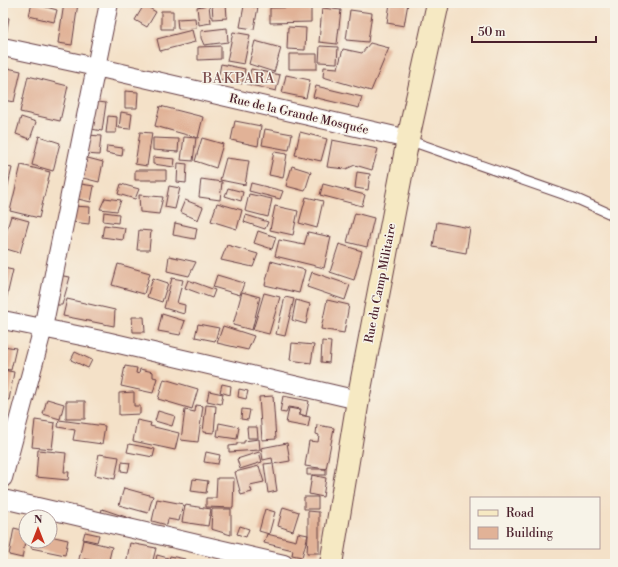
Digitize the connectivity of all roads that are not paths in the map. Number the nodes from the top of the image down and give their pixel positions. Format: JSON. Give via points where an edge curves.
{"nodes":[{"id":1,"x":109,"y":3,"type":"edge"},
{"id":2,"x":438,"y":3,"type":"edge"},
{"id":3,"x":3,"y":47,"type":"edge"},
{"id":4,"x":96,"y":67,"type":"junction"},
{"id":5,"x":408,"y":140,"type":"junction"},
{"id":6,"x":615,"y":216,"type":"edge"},
{"id":7,"x":3,"y":320,"type":"edge"},
{"id":8,"x":43,"y":328,"type":"junction"},
{"id":9,"x":358,"y":400,"type":"junction"},
{"id":10,"x":3,"y":478,"type":"edge"},
{"id":11,"x":3,"y":499,"type":"edge"},
{"id":12,"x":284,"y":564,"type":"edge"},
{"id":13,"x":331,"y":564,"type":"edge"}],
"edges":[{"from":1,"to":4,"type":"street"},
{"from":2,"to":5,"type":"street","name":"Rue du Camp Militaire"},
{"from":3,"to":4,"type":"street","name":"Rue de la Grande Mosquée"},
{"from":4,"to":5,"type":"street","name":"Rue de la Grande Mosquée"},
{"from":4,"to":8,"type":"street"},
{"from":5,"to":6,"type":"lane","via":[[577,199]]},
{"from":5,"to":9,"type":"street","name":"Rue du Camp Militaire"},
{"from":7,"to":8,"type":"street"},
{"from":8,"to":9,"type":"street"},
{"from":8,"to":10,"type":"street"},
{"from":9,"to":13,"type":"street","name":"Rue du Camp Militaire"},
{"from":11,"to":12,"type":"street"}]}
